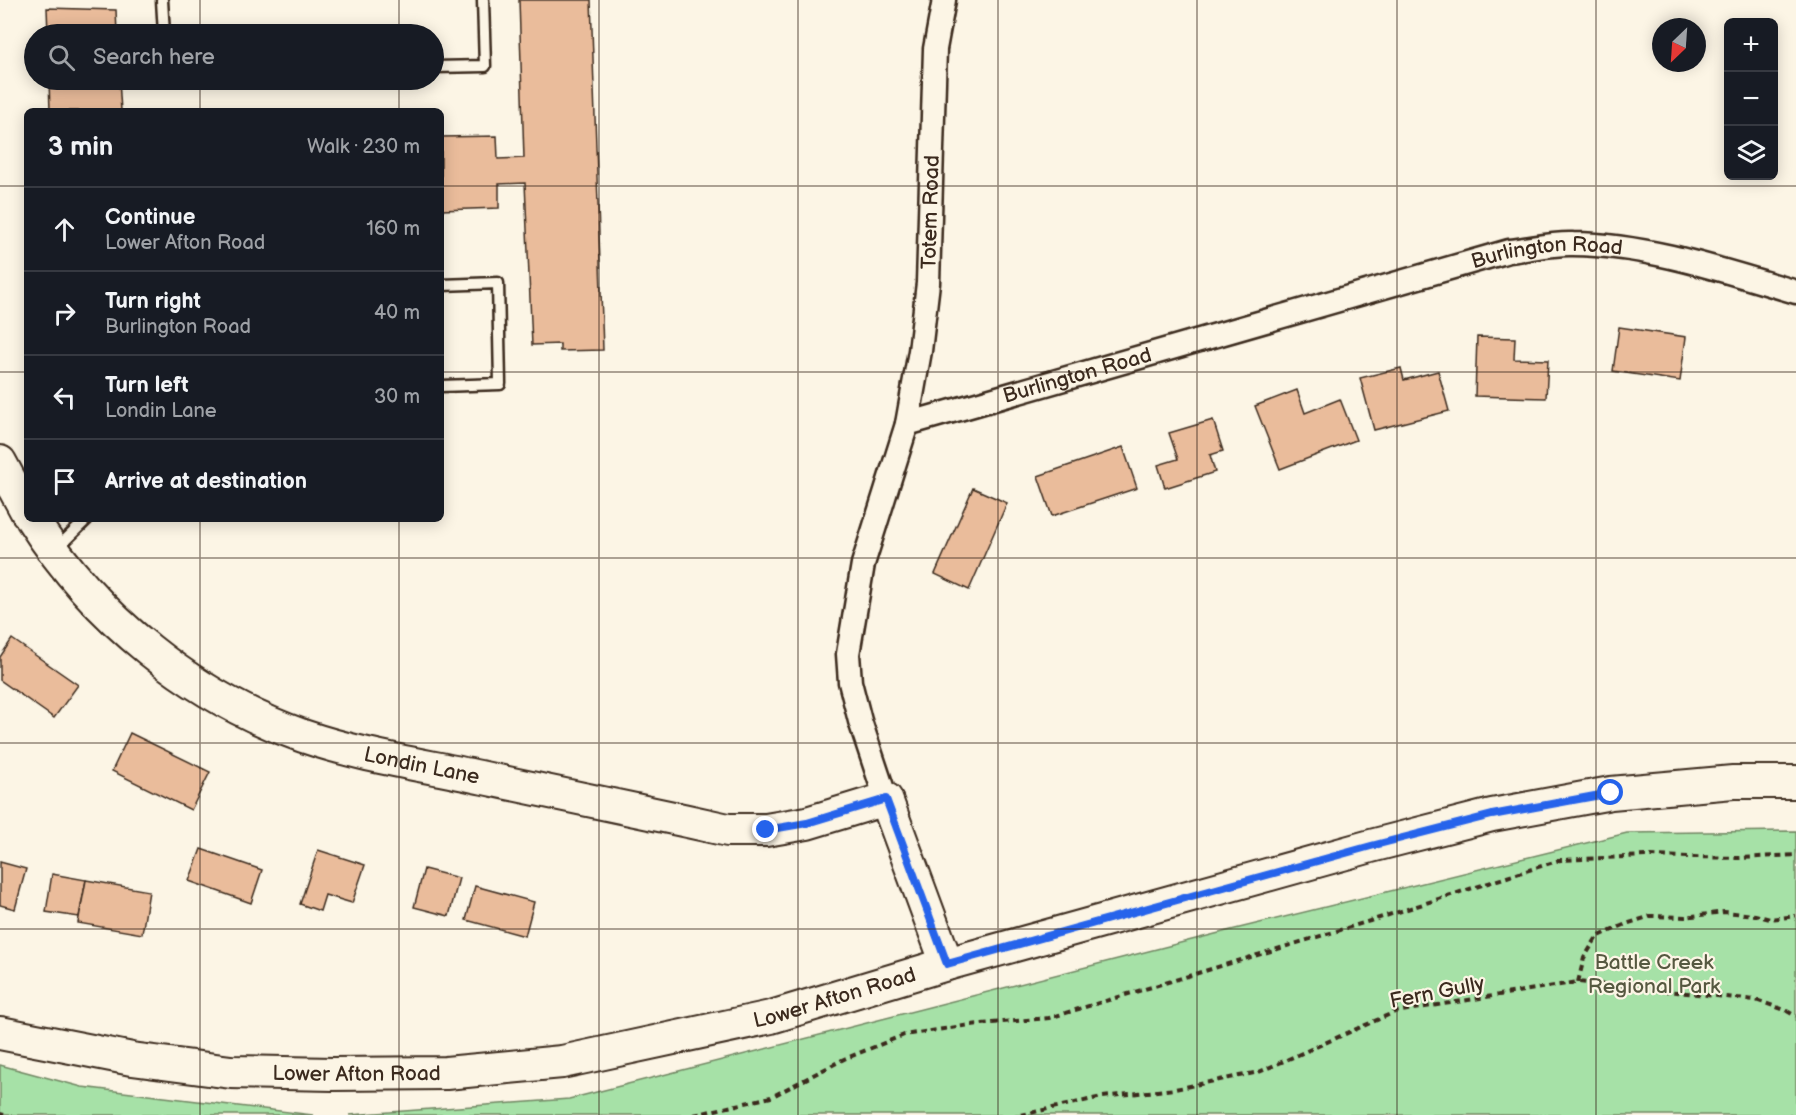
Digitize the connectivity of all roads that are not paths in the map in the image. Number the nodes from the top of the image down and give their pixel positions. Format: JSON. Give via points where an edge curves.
{"nodes":[{"id":1,"x":162,"y":0,"type":"edge"},
{"id":2,"x":483,"y":0,"type":"edge"},
{"id":3,"x":944,"y":0,"type":"edge"},
{"id":4,"x":163,"y":24,"type":"edge"},
{"id":5,"x":444,"y":67,"type":"edge"},
{"id":6,"x":444,"y":285,"type":"edge"},
{"id":7,"x":1796,"y":292,"type":"edge"},
{"id":8,"x":444,"y":386,"type":"edge"},
{"id":9,"x":907,"y":424,"type":"junction"},
{"id":10,"x":0,"y":462,"type":"edge"},
{"id":11,"x":24,"y":506,"type":"edge"},
{"id":12,"x":34,"y":522,"type":"edge"},
{"id":13,"x":84,"y":522,"type":"edge"},
{"id":14,"x":53,"y":552,"type":"junction"},
{"id":15,"x":1796,"y":782,"type":"edge"},
{"id":16,"x":886,"y":799,"type":"junction"},
{"id":17,"x":947,"y":964,"type":"junction"},
{"id":18,"x":0,"y":1033,"type":"edge"}],
"edges":[{"from":1,"to":4,"type":"lane"},
{"from":2,"to":5,"type":"lane","via":[[485,66]]},
{"from":3,"to":9,"type":"street","name":"Totem Road","via":[[935,49],[928,283]]},
{"from":6,"to":8,"type":"lane","via":[[498,283],[500,384]]},
{"from":7,"to":9,"type":"street","name":"Burlington Road","via":[[1695,262],[1635,250],[1572,244],[1509,251]]},
{"from":9,"to":16,"type":"street","via":[[863,564],[848,654],[860,721]]},
{"from":10,"to":11,"type":"main road"},
{"from":12,"to":14,"type":"main road","name":"Londin Lane"},
{"from":13,"to":14,"type":"lane"},
{"from":14,"to":16,"type":"main road","name":"Londin Lane","via":[[97,604],[141,644],[198,685],[252,715],[304,736],[375,755],[728,830],[766,830],[807,823]]},
{"from":15,"to":17,"type":"main road","name":"Lower Afton Road","via":[[1733,782],[1611,793],[1492,815]]},
{"from":16,"to":17,"type":"main road"},
{"from":17,"to":18,"type":"main road","name":"Lower Afton Road","via":[[771,1017],[659,1042],[562,1062],[446,1073],[231,1072],[132,1059]]}]}
